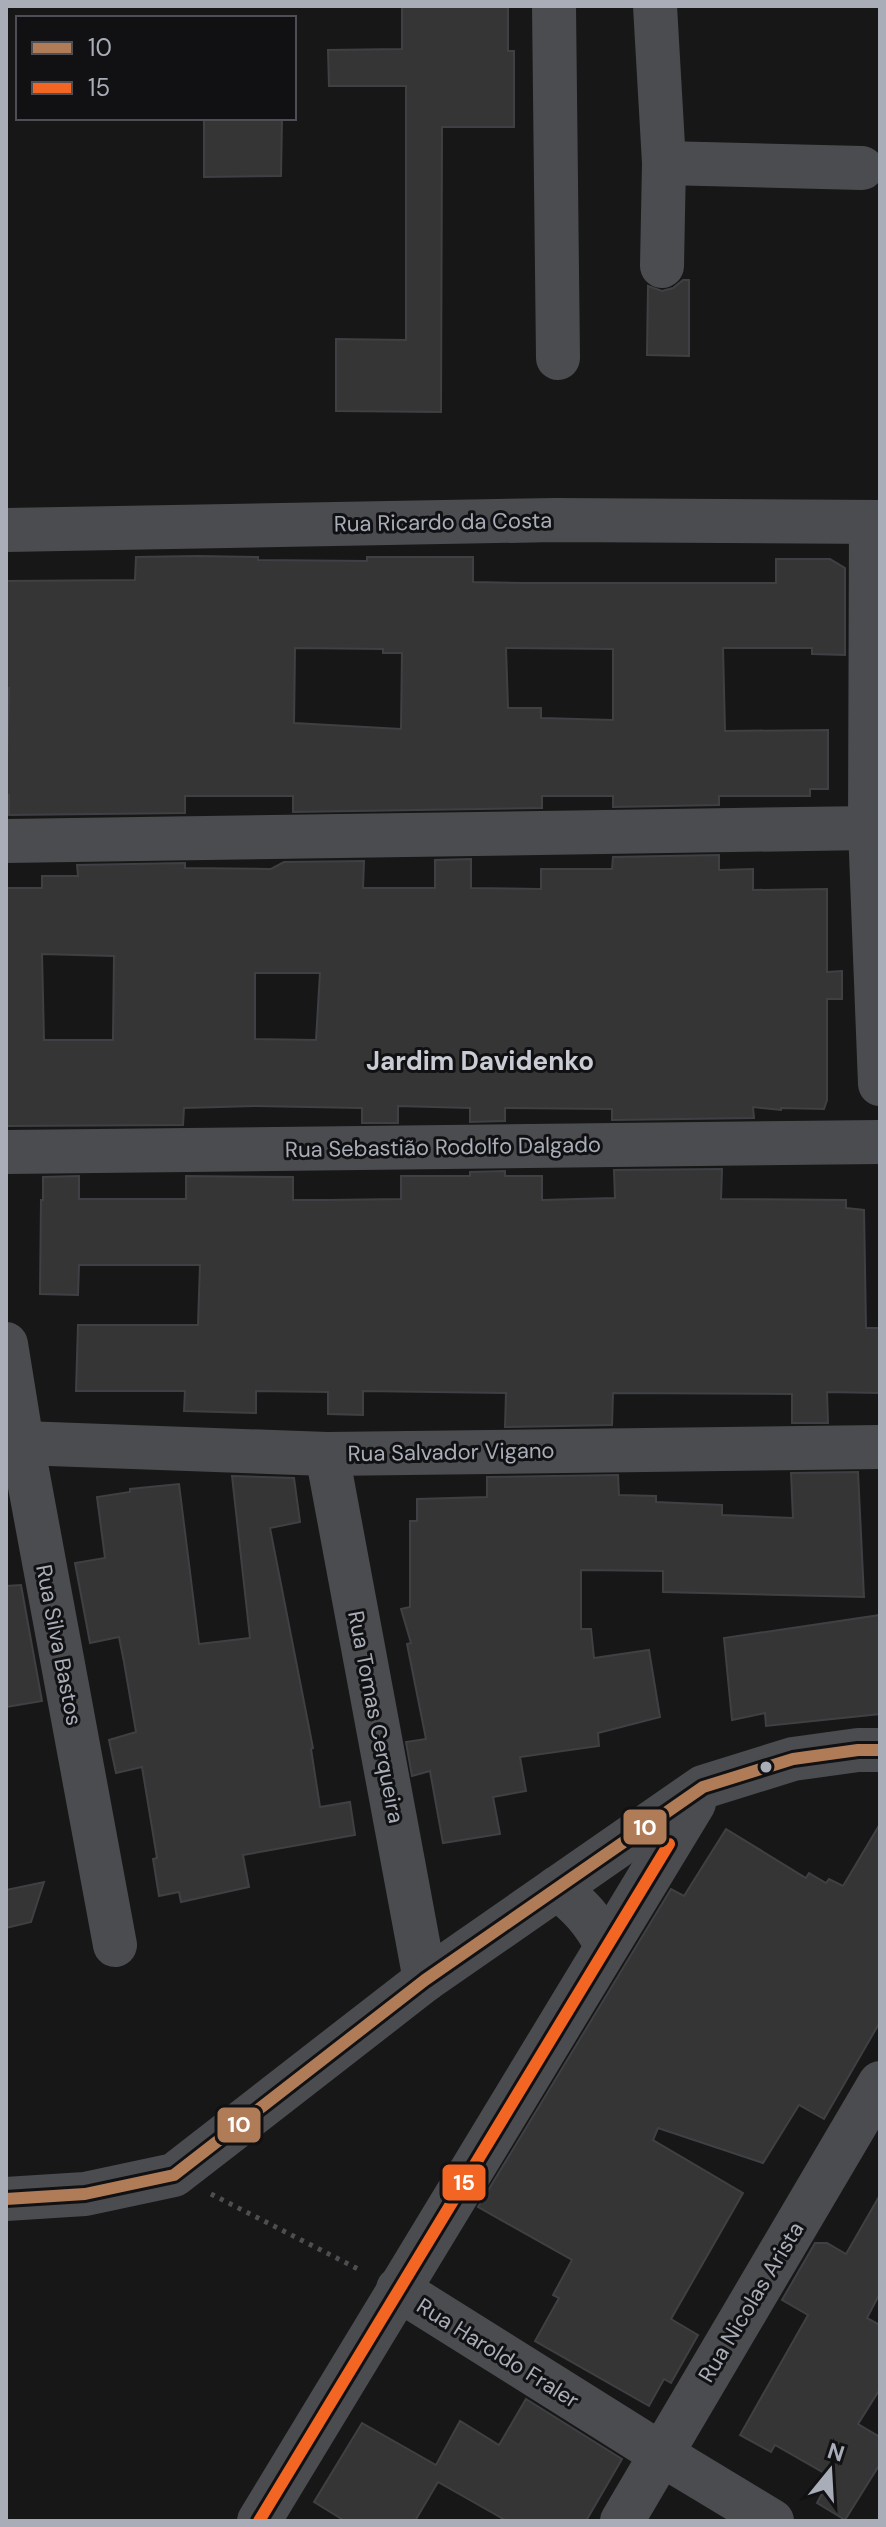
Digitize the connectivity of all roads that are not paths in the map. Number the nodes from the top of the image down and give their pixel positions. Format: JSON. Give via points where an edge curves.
{"nodes":[{"id":1,"x":554,"y":6,"type":"edge"},
{"id":2,"x":655,"y":6,"type":"edge"},
{"id":3,"x":664,"y":163,"type":"junction"},
{"id":4,"x":862,"y":168,"type":"dead end"},
{"id":5,"x":662,"y":266,"type":"dead end"},
{"id":6,"x":558,"y":358,"type":"dead end"},
{"id":7,"x":876,"y":522,"type":"edge"},
{"id":8,"x":6,"y":530,"type":"edge"},
{"id":9,"x":870,"y":828,"type":"junction"},
{"id":10,"x":6,"y":841,"type":"edge"},
{"id":11,"x":880,"y":1084,"type":"edge"},
{"id":12,"x":880,"y":1142,"type":"edge"},
{"id":13,"x":6,"y":1152,"type":"edge"},
{"id":14,"x":6,"y":1344,"type":"edge"},
{"id":15,"x":22,"y":1443,"type":"junction"},
{"id":16,"x":880,"y":1447,"type":"edge"},
{"id":17,"x":327,"y":1454,"type":"junction"},
{"id":18,"x":880,"y":1750,"type":"edge"},
{"id":19,"x":703,"y":1787,"type":"junction"},
{"id":20,"x":557,"y":1888,"type":"junction"},
{"id":21,"x":115,"y":1945,"type":"dead end"},
{"id":22,"x":607,"y":1946,"type":"junction"},
{"id":23,"x":425,"y":1980,"type":"junction"},
{"id":24,"x":880,"y":2083,"type":"edge"},
{"id":25,"x":6,"y":2199,"type":"edge"},
{"id":26,"x":398,"y":2289,"type":"junction"},
{"id":27,"x":661,"y":2454,"type":"junction"},
{"id":28,"x":259,"y":2521,"type":"edge"},
{"id":29,"x":622,"y":2521,"type":"edge"},
{"id":30,"x":772,"y":2521,"type":"edge"}],
"edges":[{"from":1,"to":6,"type":"street"},
{"from":2,"to":3,"type":"street"},
{"from":3,"to":4,"type":"street"},
{"from":3,"to":5,"type":"street"},
{"from":7,"to":8,"type":"street","name":"Rua Ricardo da Costa","via":[[556,520]]},
{"from":7,"to":9,"type":"street"},
{"from":9,"to":10,"type":"street"},
{"from":9,"to":11,"type":"street"},
{"from":12,"to":13,"type":"street","name":"Rua Sebastião Rodolfo Dalgado"},
{"from":14,"to":15,"type":"street","name":"Rua Silva Bastos"},
{"from":15,"to":17,"type":"street","name":"Rua Salvador Vigano"},
{"from":15,"to":21,"type":"street","name":"Rua Silva Bastos"},
{"from":16,"to":17,"type":"street","name":"Rua Salvador Vigano"},
{"from":17,"to":23,"type":"street","name":"Rua Tomas Cerqueira"},
{"from":18,"to":19,"type":"street","via":[[793,1759]]},
{"from":19,"to":20,"type":"street"},
{"from":19,"to":22,"type":"street"},
{"from":20,"to":22,"type":"street","via":[[593,1921]]},
{"from":20,"to":23,"type":"street"},
{"from":22,"to":26,"type":"street"},
{"from":23,"to":25,"type":"street","via":[[174,2175],[85,2194]]},
{"from":24,"to":27,"type":"street","name":"Rua Nicolas Arista"},
{"from":26,"to":27,"type":"street","name":"Rua Haroldo Fraler"},
{"from":26,"to":28,"type":"street"},
{"from":27,"to":29,"type":"street","name":"Rua Nicolas Arista"},
{"from":27,"to":30,"type":"street","name":"Rua Haroldo Fraler"}]}
